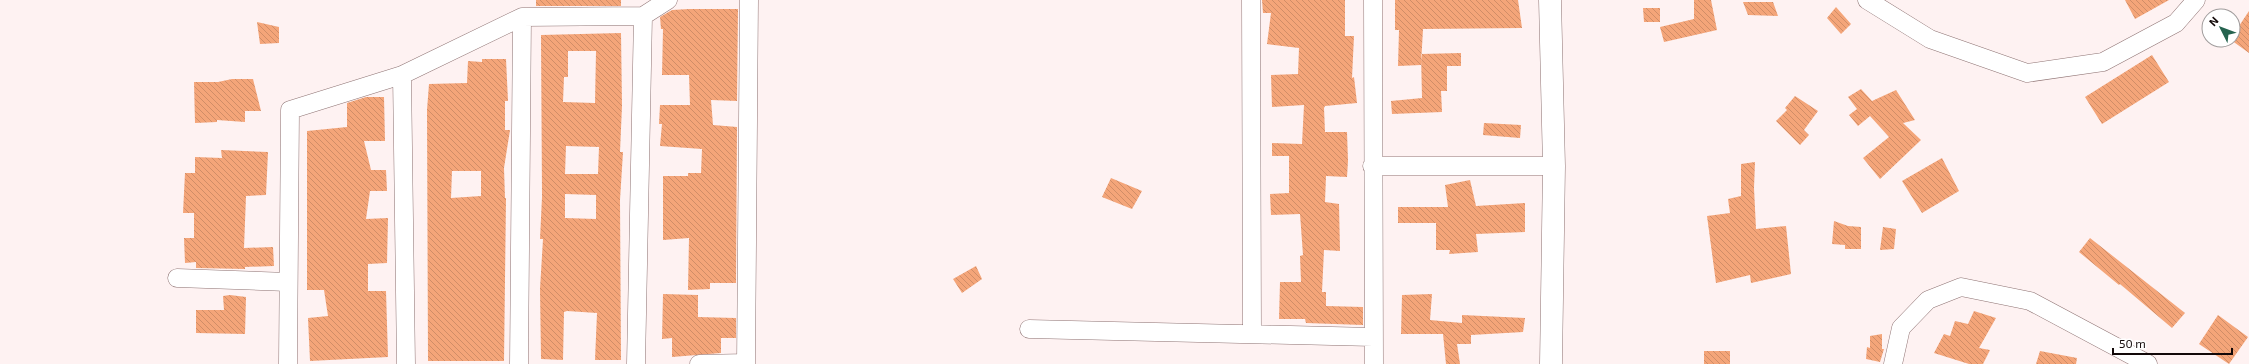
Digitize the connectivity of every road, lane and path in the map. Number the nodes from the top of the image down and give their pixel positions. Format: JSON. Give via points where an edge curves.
{"nodes":[{"id":1,"x":668,"y":0,"type":"edge"},
{"id":2,"x":749,"y":0,"type":"edge"},
{"id":3,"x":1251,"y":0,"type":"edge"},
{"id":4,"x":1373,"y":0,"type":"edge"},
{"id":5,"x":1550,"y":0,"type":"edge"},
{"id":6,"x":1867,"y":0,"type":"edge"},
{"id":7,"x":2196,"y":0,"type":"edge"},
{"id":8,"x":642,"y":16,"type":"junction"},
{"id":9,"x":522,"y":17,"type":"junction"},
{"id":10,"x":402,"y":75,"type":"junction"},
{"id":11,"x":1372,"y":166,"type":"junction"},
{"id":12,"x":1554,"y":166,"type":"junction"},
{"id":13,"x":177,"y":278,"type":"dead end"},
{"id":14,"x":288,"y":282,"type":"junction"},
{"id":15,"x":1029,"y":329,"type":"dead end"},
{"id":16,"x":1252,"y":334,"type":"junction"},
{"id":17,"x":1373,"y":337,"type":"junction"},
{"id":18,"x":746,"y":363,"type":"edge"},
{"id":19,"x":288,"y":364,"type":"edge"},
{"id":20,"x":406,"y":364,"type":"edge"},
{"id":21,"x":519,"y":364,"type":"edge"},
{"id":22,"x":636,"y":364,"type":"edge"},
{"id":23,"x":699,"y":364,"type":"edge"},
{"id":24,"x":1374,"y":364,"type":"edge"},
{"id":25,"x":1551,"y":364,"type":"edge"},
{"id":26,"x":1893,"y":364,"type":"edge"},
{"id":27,"x":2148,"y":364,"type":"edge"}],
"edges":[{"from":1,"to":8,"type":"street"},
{"from":2,"to":18,"type":"street"},
{"from":3,"to":16,"type":"street"},
{"from":4,"to":11,"type":"street"},
{"from":5,"to":12,"type":"street"},
{"from":6,"to":7,"type":"street","via":[[1930,39],[2027,73],[2103,62],[2176,23]]},
{"from":8,"to":9,"type":"street"},
{"from":8,"to":22,"type":"street"},
{"from":9,"to":10,"type":"street"},
{"from":9,"to":21,"type":"street"},
{"from":10,"to":14,"type":"street","via":[[290,110]]},
{"from":10,"to":20,"type":"street"},
{"from":11,"to":12,"type":"street"},
{"from":11,"to":17,"type":"street"},
{"from":12,"to":25,"type":"street"},
{"from":13,"to":14,"type":"street"},
{"from":14,"to":19,"type":"street"},
{"from":15,"to":16,"type":"street"},
{"from":16,"to":17,"type":"street"},
{"from":17,"to":24,"type":"street"},
{"from":18,"to":23,"type":"street"},
{"from":26,"to":27,"type":"street","via":[[1901,328],[1928,300],[1961,287],[2030,301]]}]}
